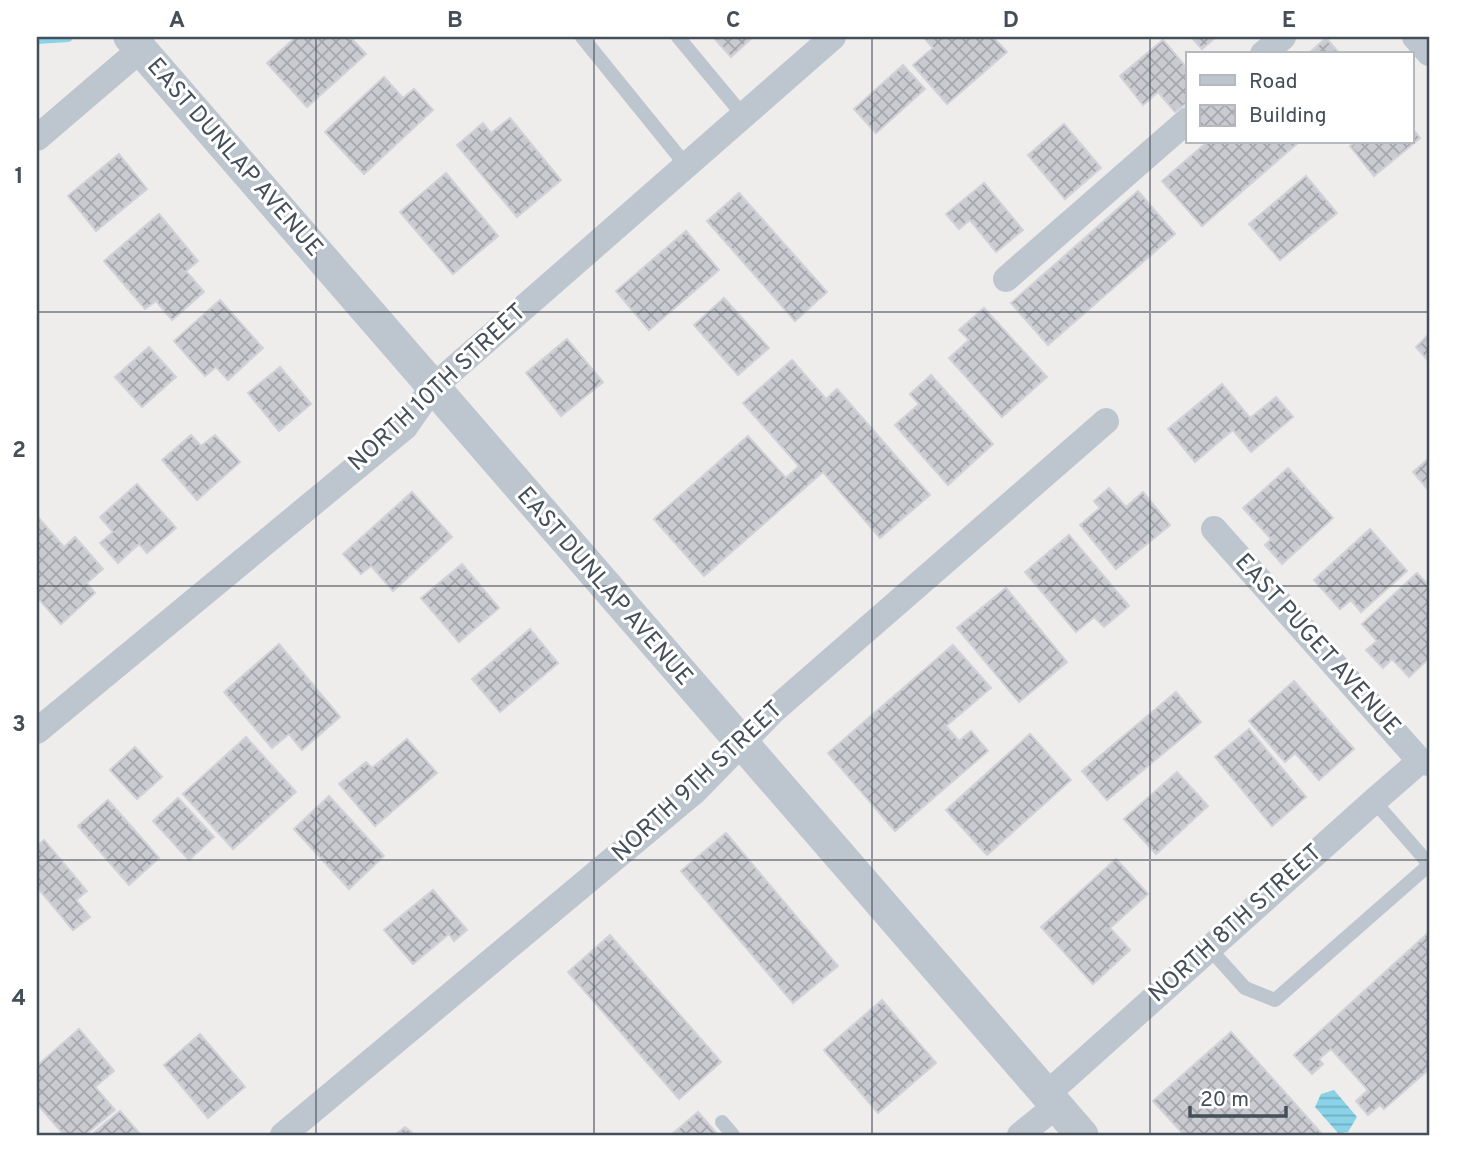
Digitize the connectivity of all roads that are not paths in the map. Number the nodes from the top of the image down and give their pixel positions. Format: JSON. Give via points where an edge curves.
{"nodes":[{"id":1,"x":582,"y":37,"type":"edge"},
{"id":2,"x":678,"y":37,"type":"edge"},
{"id":3,"x":833,"y":37,"type":"edge"},
{"id":4,"x":1283,"y":37,"type":"edge"},
{"id":5,"x":1415,"y":37,"type":"edge"},
{"id":6,"x":136,"y":43,"type":"edge"},
{"id":7,"x":1265,"y":52,"type":"edge"},
{"id":8,"x":1429,"y":53,"type":"edge"},
{"id":9,"x":743,"y":114,"type":"junction"},
{"id":10,"x":1186,"y":122,"type":"edge"},
{"id":11,"x":37,"y":138,"type":"edge"},
{"id":12,"x":685,"y":164,"type":"junction"},
{"id":13,"x":1006,"y":279,"type":"dead end"},
{"id":14,"x":432,"y":388,"type":"junction"},
{"id":15,"x":1106,"y":421,"type":"dead end"},
{"id":16,"x":1214,"y":529,"type":"dead end"},
{"id":17,"x":37,"y":731,"type":"edge"},
{"id":18,"x":740,"y":745,"type":"junction"},
{"id":19,"x":1424,"y":762,"type":"edge"},
{"id":20,"x":1374,"y":801,"type":"junction"},
{"id":21,"x":1429,"y":864,"type":"edge"},
{"id":22,"x":1209,"y":948,"type":"junction"},
{"id":23,"x":1051,"y":1100,"type":"junction"},
{"id":24,"x":722,"y":1122,"type":"dead end"},
{"id":25,"x":284,"y":1135,"type":"edge"},
{"id":26,"x":733,"y":1135,"type":"edge"},
{"id":27,"x":1020,"y":1135,"type":"edge"},
{"id":28,"x":1082,"y":1135,"type":"edge"}],
"edges":[{"from":1,"to":12,"type":"lane"},
{"from":2,"to":9,"type":"lane"},
{"from":3,"to":9,"type":"street","name":"NORTH 10TH STREET"},
{"from":4,"to":7,"type":"street"},
{"from":5,"to":8,"type":"street"},
{"from":6,"to":11,"type":"street"},
{"from":6,"to":14,"type":"street","name":"EAST DUNLAP AVENUE"},
{"from":9,"to":12,"type":"street","name":"NORTH 10TH STREET"},
{"from":10,"to":13,"type":"street"},
{"from":12,"to":14,"type":"street","name":"NORTH 10TH STREET"},
{"from":14,"to":17,"type":"street","name":"NORTH 10TH STREET","via":[[404,427]]},
{"from":14,"to":18,"type":"street","name":"EAST DUNLAP AVENUE"},
{"from":15,"to":18,"type":"street","name":"NORTH 9TH STREET","via":[[774,710]]},
{"from":16,"to":19,"type":"street","name":"EAST PUGET AVENUE"},
{"from":18,"to":23,"type":"street","name":"EAST DUNLAP AVENUE"},
{"from":18,"to":25,"type":"street","name":"NORTH 9TH STREET","via":[[616,859]]},
{"from":19,"to":20,"type":"street","name":"NORTH 8TH STREET"},
{"from":20,"to":21,"type":"lane"},
{"from":20,"to":22,"type":"street","name":"NORTH 8TH STREET"},
{"from":21,"to":22,"type":"lane","via":[[1275,1000],[1245,988]]},
{"from":22,"to":23,"type":"street","name":"NORTH 8TH STREET"},
{"from":23,"to":27,"type":"street","name":"NORTH 8TH STREET"},
{"from":23,"to":28,"type":"street","name":"EAST DUNLAP AVENUE"},
{"from":24,"to":26,"type":"lane"}]}
